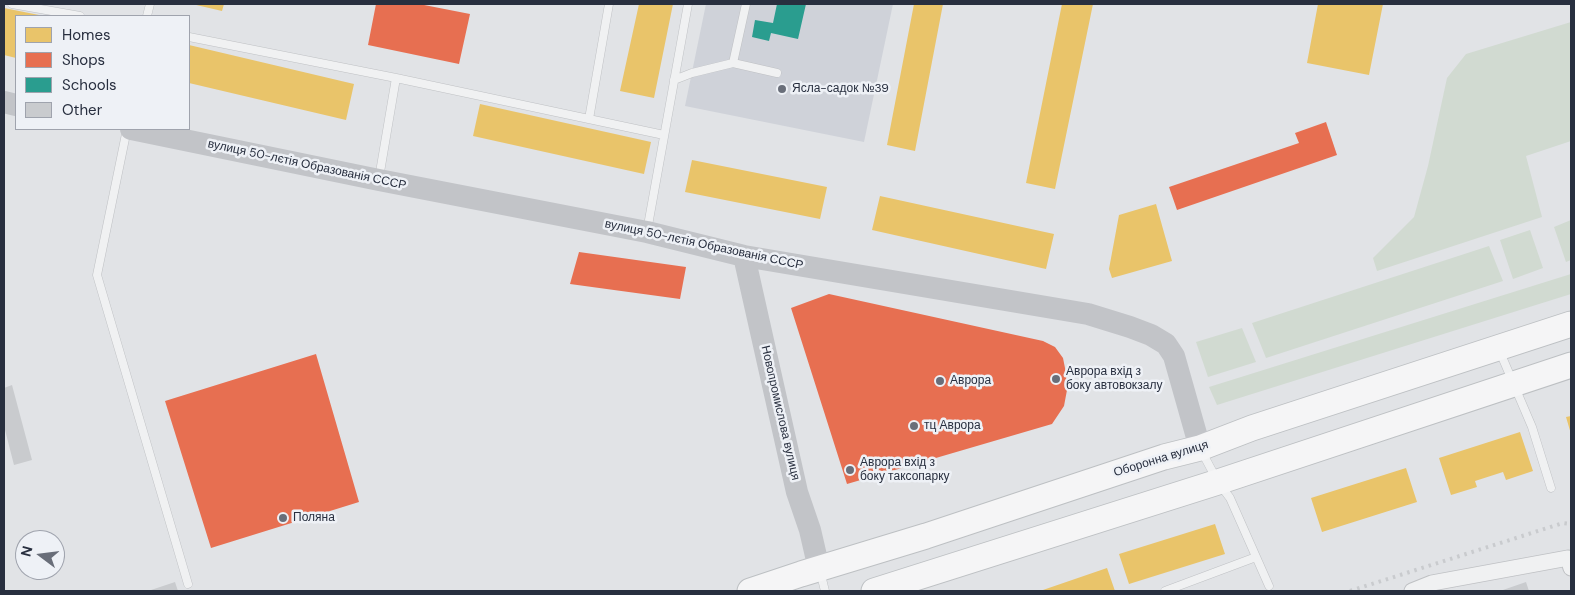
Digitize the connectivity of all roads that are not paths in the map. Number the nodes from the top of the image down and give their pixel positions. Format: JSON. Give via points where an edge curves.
{"nodes":[{"id":1,"x":12,"y":4,"type":"edge"},
{"id":2,"x":609,"y":4,"type":"edge"},
{"id":3,"x":688,"y":4,"type":"edge"},
{"id":4,"x":746,"y":4,"type":"edge"},
{"id":5,"x":74,"y":15,"type":"edge"},
{"id":6,"x":190,"y":37,"type":"edge"},
{"id":7,"x":733,"y":63,"type":"junction"},
{"id":8,"x":777,"y":73,"type":"dead end"},
{"id":9,"x":396,"y":78,"type":"junction"},
{"id":10,"x":674,"y":80,"type":"junction"},
{"id":11,"x":589,"y":119,"type":"junction"},
{"id":12,"x":129,"y":130,"type":"edge"},
{"id":13,"x":134,"y":130,"type":"edge"},
{"id":14,"x":664,"y":135,"type":"junction"},
{"id":15,"x":379,"y":180,"type":"junction"},
{"id":16,"x":647,"y":232,"type":"junction"},
{"id":17,"x":744,"y":256,"type":"junction"},
{"id":18,"x":1571,"y":324,"type":"edge"},
{"id":19,"x":1498,"y":347,"type":"junction"},
{"id":20,"x":1571,"y":365,"type":"edge"},
{"id":21,"x":1514,"y":384,"type":"junction"},
{"id":22,"x":1200,"y":448,"type":"junction"},
{"id":23,"x":1218,"y":482,"type":"junction"},
{"id":24,"x":1551,"y":488,"type":"dead end"},
{"id":25,"x":1256,"y":557,"type":"junction"},
{"id":26,"x":1569,"y":563,"type":"edge"},
{"id":27,"x":822,"y":580,"type":"edge"},
{"id":28,"x":188,"y":584,"type":"dead end"},
{"id":29,"x":1269,"y":586,"type":"dead end"},
{"id":30,"x":750,"y":591,"type":"edge"},
{"id":31,"x":874,"y":591,"type":"edge"},
{"id":32,"x":1165,"y":591,"type":"edge"},
{"id":33,"x":1412,"y":591,"type":"edge"}],
"edges":[{"from":1,"to":5,"type":"lane"},
{"from":2,"to":11,"type":"lane"},
{"from":3,"to":10,"type":"lane"},
{"from":4,"to":7,"type":"lane"},
{"from":6,"to":9,"type":"lane"},
{"from":7,"to":8,"type":"lane"},
{"from":7,"to":10,"type":"lane"},
{"from":9,"to":11,"type":"lane"},
{"from":9,"to":15,"type":"lane"},
{"from":10,"to":14,"type":"lane"},
{"from":11,"to":14,"type":"lane"},
{"from":12,"to":28,"type":"lane","via":[[97,274]]},
{"from":13,"to":15,"type":"street","name":"вулиця 50-лєтія Образованія СССР"},
{"from":14,"to":16,"type":"lane"},
{"from":15,"to":16,"type":"street","name":"вулиця 50-лєтія Образованія СССР"},
{"from":16,"to":17,"type":"street","name":"вулиця 50-лєтія Образованія СССР"},
{"from":17,"to":22,"type":"street","name":"вулиця 50-лєтія Образованія СССР","via":[[1088,314],[1152,335],[1166,344],[1174,356]]},
{"from":17,"to":27,"type":"street","name":"Новопромислова вулиця","via":[[798,492]]},
{"from":18,"to":19,"type":"main road","name":"Оборонна вулиця"},
{"from":19,"to":21,"type":"lane"},
{"from":19,"to":22,"type":"main road","name":"Оборонна вулиця"},
{"from":20,"to":21,"type":"main road"},
{"from":21,"to":23,"type":"main road"},
{"from":21,"to":24,"type":"lane","via":[[1532,427]]},
{"from":22,"to":23,"type":"lane"},
{"from":22,"to":27,"type":"main road","name":"Оборонна вулиця","via":[[926,536]]},
{"from":23,"to":25,"type":"lane","via":[[1230,498]]},
{"from":23,"to":31,"type":"main road"},
{"from":25,"to":29,"type":"lane"},
{"from":25,"to":32,"type":"lane"},
{"from":26,"to":33,"type":"street","via":[[1432,583]]},
{"from":27,"to":30,"type":"main road","name":"Оборонна вулиця"}]}
